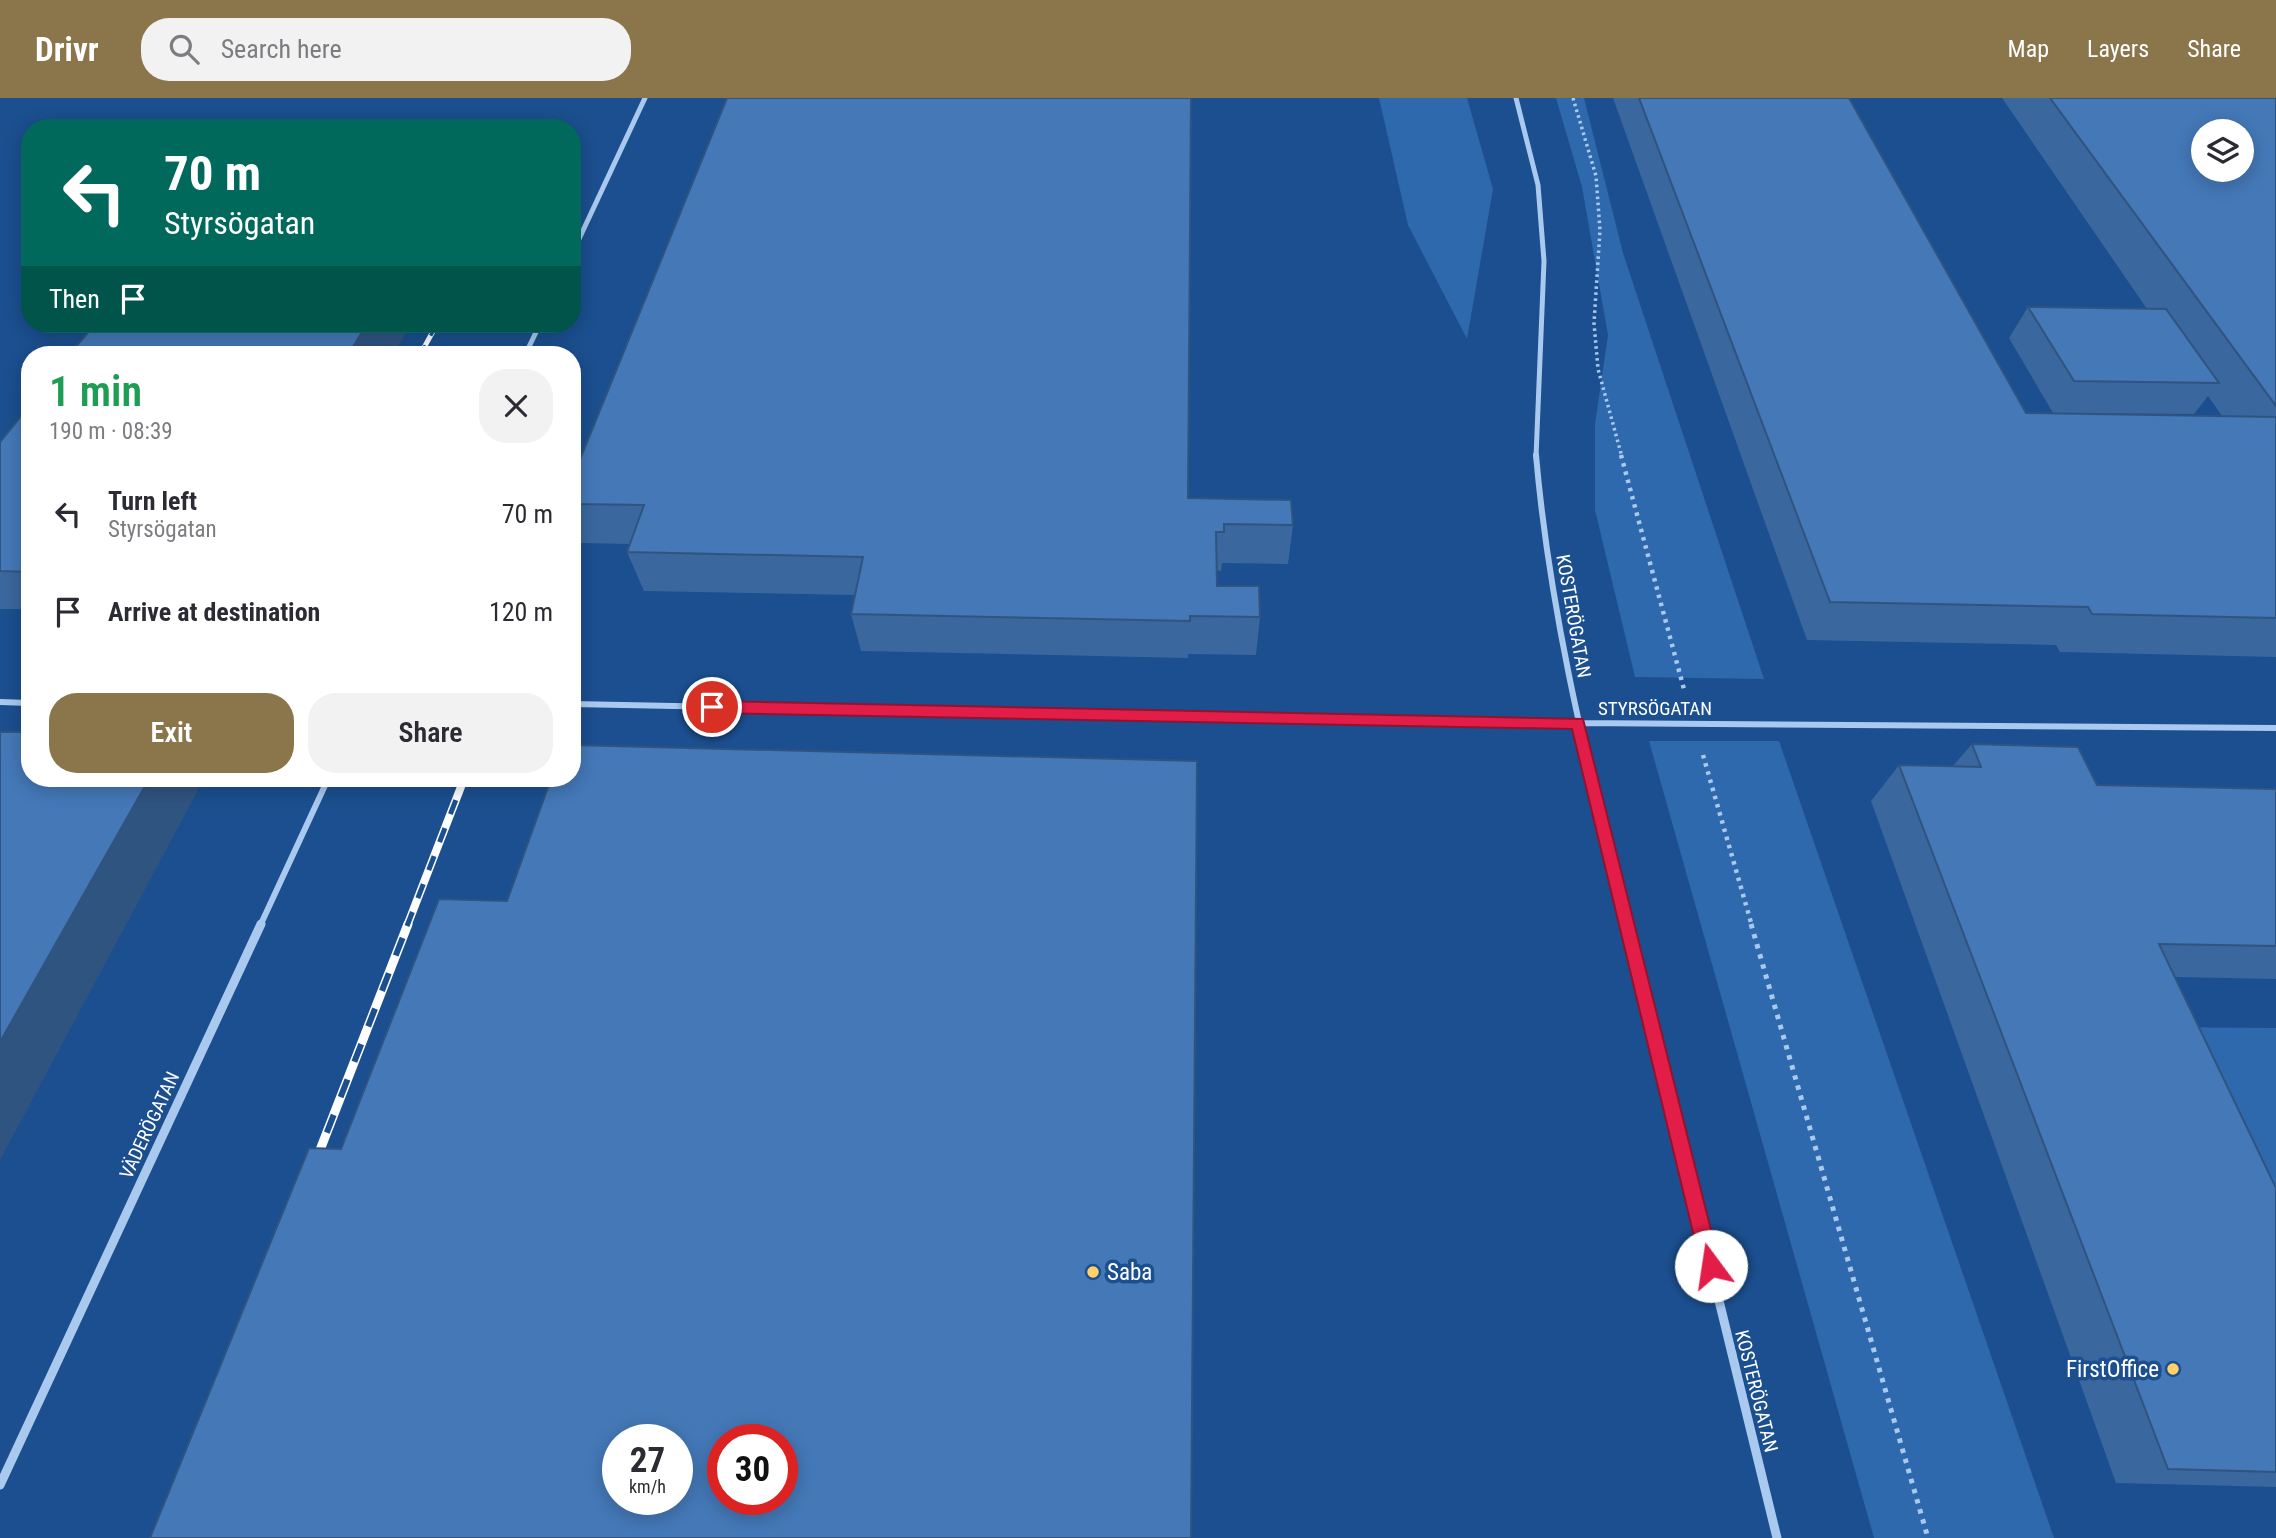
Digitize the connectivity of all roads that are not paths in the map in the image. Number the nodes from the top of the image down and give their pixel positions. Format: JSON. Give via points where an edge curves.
{"nodes":[{"id":1,"x":645,"y":98,"type":"edge"},
{"id":2,"x":1516,"y":98,"type":"edge"},
{"id":3,"x":581,"y":235,"type":"edge"},
{"id":4,"x":0,"y":702,"type":"edge"},
{"id":5,"x":21,"y":703,"type":"edge"},
{"id":6,"x":581,"y":705,"type":"edge"},
{"id":7,"x":1578,"y":723,"type":"junction"},
{"id":8,"x":2276,"y":727,"type":"edge"},
{"id":9,"x":324,"y":787,"type":"edge"},
{"id":10,"x":0,"y":1485,"type":"edge"},
{"id":11,"x":1777,"y":1538,"type":"edge"}],
"edges":[{"from":1,"to":3,"type":"street"},
{"from":2,"to":7,"type":"street","name":"KOSTERÖGATAN","via":[[1538,185],[1544,261],[1536,456],[1550,583]]},
{"from":4,"to":5,"type":"street"},
{"from":6,"to":7,"type":"street","name":"STYRSÖGATAN"},
{"from":7,"to":8,"type":"street","name":"STYRSÖGATAN"},
{"from":7,"to":11,"type":"street","name":"KOSTERÖGATAN"},
{"from":9,"to":10,"type":"street","name":"VÄDERÖGATAN"}]}
